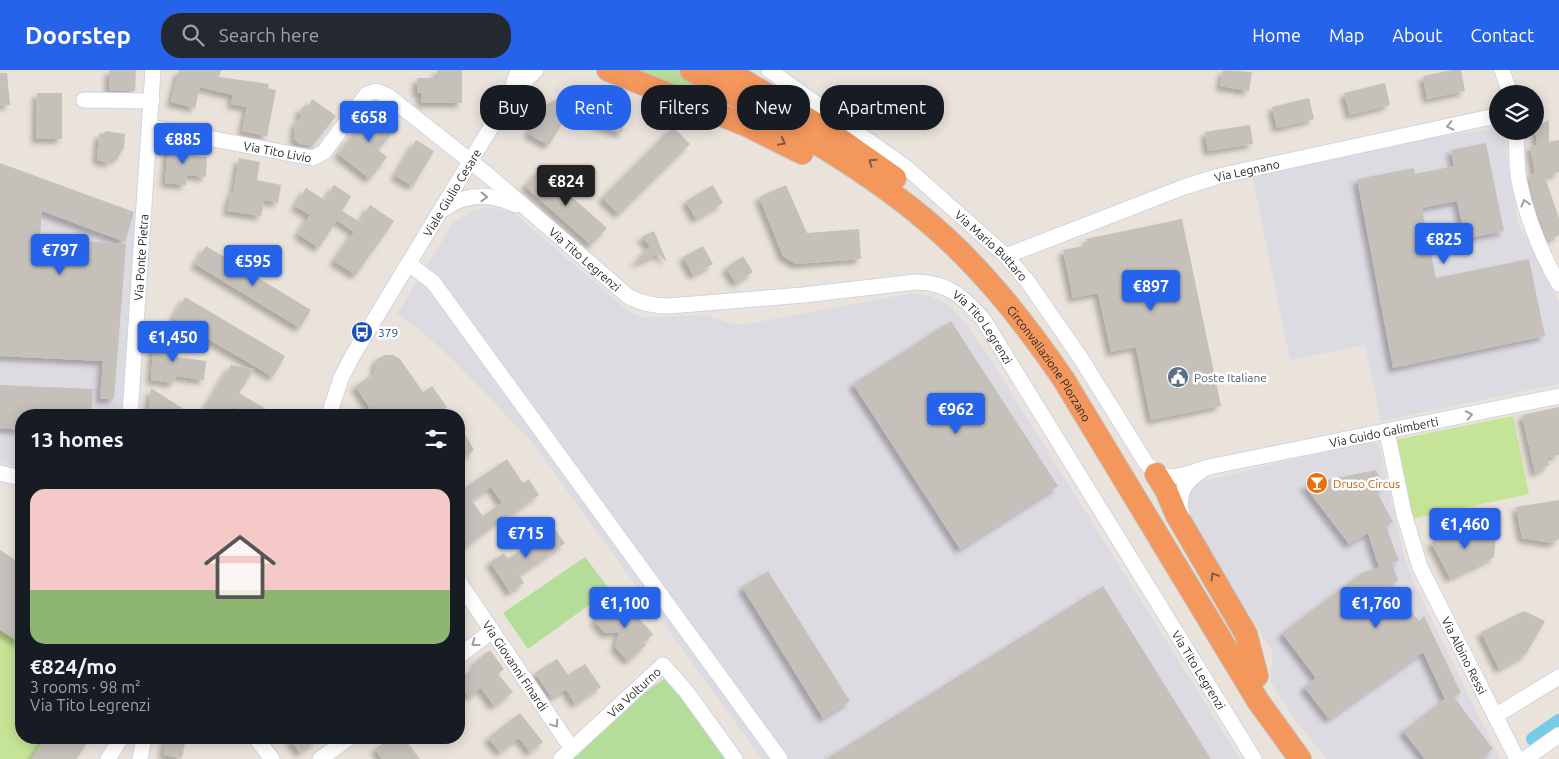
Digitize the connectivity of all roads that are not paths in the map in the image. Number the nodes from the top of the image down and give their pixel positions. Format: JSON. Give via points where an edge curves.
{"nodes":[{"id":1,"x":518,"y":70,"type":"edge"},
{"id":2,"x":536,"y":70,"type":"edge"},
{"id":3,"x":608,"y":70,"type":"edge"},
{"id":4,"x":691,"y":70,"type":"edge"},
{"id":5,"x":726,"y":70,"type":"edge"},
{"id":6,"x":769,"y":70,"type":"edge"},
{"id":7,"x":1502,"y":70,"type":"edge"},
{"id":8,"x":155,"y":71,"type":"edge"},
{"id":9,"x":513,"y":85,"type":"edge"},
{"id":10,"x":521,"y":85,"type":"edge"},
{"id":11,"x":1507,"y":85,"type":"edge"},
{"id":12,"x":84,"y":100,"type":"dead end"},
{"id":13,"x":152,"y":101,"type":"junction"},
{"id":14,"x":1489,"y":119,"type":"edge"},
{"id":15,"x":150,"y":127,"type":"junction"},
{"id":16,"x":490,"y":130,"type":"edge"},
{"id":17,"x":1516,"y":140,"type":"edge"},
{"id":18,"x":471,"y":162,"type":"junction"},
{"id":19,"x":443,"y":209,"type":"junction"},
{"id":20,"x":526,"y":210,"type":"junction"},
{"id":21,"x":1006,"y":256,"type":"junction"},
{"id":22,"x":409,"y":264,"type":"junction"},
{"id":23,"x":1559,"y":284,"type":"edge"},
{"id":24,"x":1559,"y":396,"type":"edge"},
{"id":25,"x":130,"y":409,"type":"edge"},
{"id":26,"x":331,"y":409,"type":"edge"},
{"id":27,"x":1387,"y":432,"type":"junction"},
{"id":28,"x":1099,"y":440,"type":"junction"},
{"id":29,"x":1209,"y":467,"type":"junction"},
{"id":30,"x":0,"y":473,"type":"edge"},
{"id":31,"x":1156,"y":474,"type":"junction"},
{"id":32,"x":15,"y":477,"type":"edge"},
{"id":33,"x":1192,"y":540,"type":"junction"},
{"id":34,"x":465,"y":591,"type":"edge"},
{"id":35,"x":492,"y":631,"type":"junction"},
{"id":36,"x":465,"y":651,"type":"edge"},
{"id":37,"x":1257,"y":676,"type":"junction"},
{"id":38,"x":1559,"y":677,"type":"edge"},
{"id":39,"x":1495,"y":716,"type":"junction"},
{"id":40,"x":1559,"y":735,"type":"edge"},
{"id":41,"x":117,"y":744,"type":"edge"},
{"id":42,"x":143,"y":744,"type":"edge"},
{"id":43,"x":261,"y":744,"type":"edge"},
{"id":44,"x":341,"y":744,"type":"edge"},
{"id":45,"x":567,"y":754,"type":"edge"},
{"id":46,"x":108,"y":759,"type":"edge"},
{"id":47,"x":140,"y":759,"type":"edge"},
{"id":48,"x":272,"y":759,"type":"edge"},
{"id":49,"x":320,"y":759,"type":"edge"},
{"id":50,"x":735,"y":759,"type":"edge"},
{"id":51,"x":780,"y":759,"type":"edge"},
{"id":52,"x":1254,"y":759,"type":"edge"},
{"id":53,"x":1300,"y":759,"type":"edge"},
{"id":54,"x":1314,"y":759,"type":"edge"},
{"id":55,"x":1517,"y":759,"type":"edge"},
{"id":56,"x":1525,"y":759,"type":"edge"}],
"edges":[{"from":1,"to":9,"type":"street","name":"Viale Giulio Cesare"},
{"from":2,"to":10,"type":"street","name":"Viale Giulio Cesare"},
{"from":3,"to":28,"type":"highway","one_way":true,"via":[[779,140],[918,228],[988,297],[1079,421]]},
{"from":4,"to":28,"type":"highway","name":"Circonvallazione Plorzano","via":[[893,194],[948,239],[996,289],[1030,331],[1064,380]]},
{"from":37,"to":5,"type":"highway","name":"Circonvallazione Plorzano","one_way":true,"via":[[1070,369],[1037,320],[1001,277],[963,236],[900,182],[830,133]]},
{"from":6,"to":21,"type":"street","name":"Via Mario Buttaro","via":[[907,168]]},
{"from":7,"to":11,"type":"street"},
{"from":8,"to":13,"type":"street","name":"Via Ponte Pietra"},
{"from":12,"to":13,"type":"street"},
{"from":13,"to":15,"type":"street","name":"Via Ponte Pietra"},
{"from":14,"to":21,"type":"street","name":"Via Legnano","one_way":true,"via":[[1219,176]]},
{"from":15,"to":18,"type":"street","name":"Via Tito Livio","via":[[313,158],[324,152],[367,94],[376,91],[388,96]]},
{"from":15,"to":25,"type":"street","name":"Via Ponte Pietra"},
{"from":16,"to":18,"type":"street","name":"Viale Giulio Cesare"},
{"from":23,"to":17,"type":"street","one_way":true,"via":[[1531,226],[1518,179]]},
{"from":18,"to":19,"type":"street","name":"Viale Giulio Cesare"},
{"from":18,"to":20,"type":"street","name":"Via Tito Legrenzi"},
{"from":19,"to":20,"type":"street","name":"Via Tito Legrenzi","one_way":true,"via":[[454,201],[479,196],[504,200]]},
{"from":19,"to":22,"type":"street","name":"Viale Giulio Cesare"},
{"from":20,"to":52,"type":"street","name":"Via Tito Legrenzi","via":[[629,296],[651,306],[803,295],[916,282],[932,282],[947,287],[964,298],[983,319]]},
{"from":21,"to":31,"type":"street","name":"Via Mario Buttaro","via":[[1075,349]]},
{"from":22,"to":26,"type":"street","name":"Viale Giulio Cesare","via":[[352,355]]},
{"from":22,"to":51,"type":"street","via":[[433,282]]},
{"from":27,"to":24,"type":"street","name":"Via Guido Galimberti","one_way":true},
{"from":27,"to":29,"type":"street","name":"Via Guido Galimberti"},
{"from":27,"to":39,"type":"street","name":"Via Albino Ressi","via":[[1406,524],[1420,567]]},
{"from":28,"to":53,"type":"highway","name":"Circonvallazione Plorzano","via":[[1254,694]]},
{"from":29,"to":31,"type":"street","name":"Via Guido Galimberti","via":[[1168,477]]},
{"from":29,"to":33,"type":"street","via":[[1191,478],[1180,497],[1183,518]]},
{"from":30,"to":32,"type":"street"},
{"from":31,"to":33,"type":"highway"},
{"from":37,"to":33,"type":"highway","one_way":true,"via":[[1246,634]]},
{"from":34,"to":35,"type":"street","name":"Via Giovanni Finardi"},
{"from":35,"to":36,"type":"street","one_way":true},
{"from":35,"to":45,"type":"street","name":"Via Giovanni Finardi","one_way":true},
{"from":37,"to":54,"type":"highway","name":"Circonvallazione Plorzano"},
{"from":38,"to":39,"type":"street"},
{"from":39,"to":55,"type":"street","name":"Via Albino Ressi"},
{"from":40,"to":56,"type":"street"},
{"from":41,"to":46,"type":"street"},
{"from":42,"to":47,"type":"street"},
{"from":43,"to":48,"type":"street"},
{"from":44,"to":49,"type":"street"},
{"from":45,"to":50,"type":"street","name":"Via Volturno","via":[[663,665]]}]}
